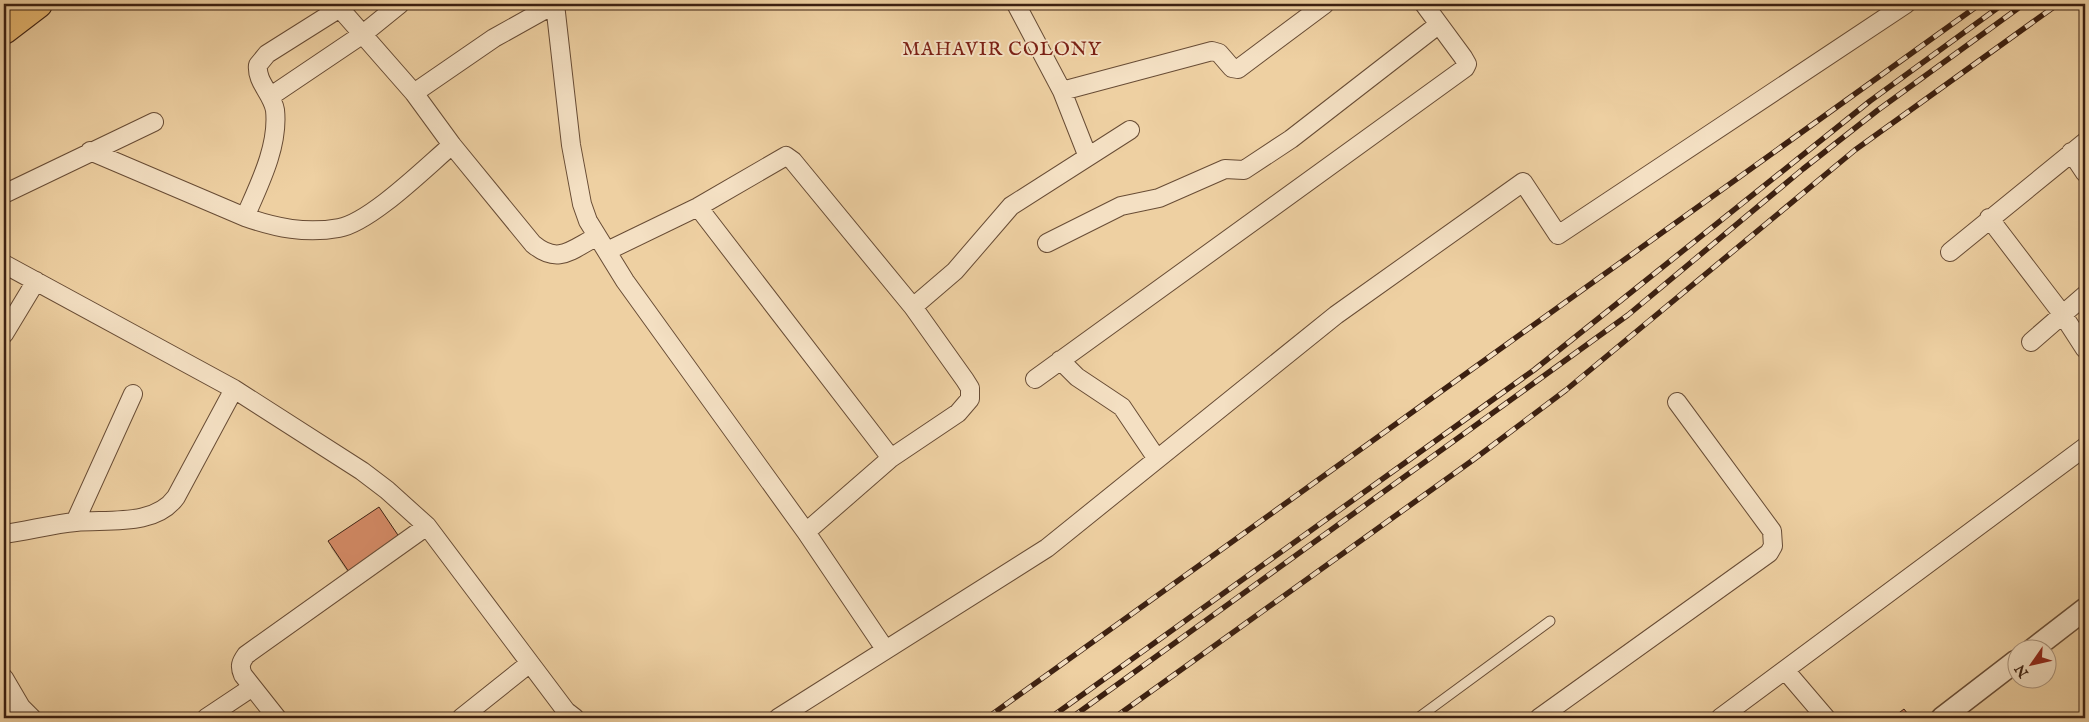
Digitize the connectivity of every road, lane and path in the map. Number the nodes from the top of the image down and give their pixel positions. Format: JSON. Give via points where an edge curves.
{"nodes":[{"id":1,"x":38,"y":4,"type":"edge"},
{"id":2,"x":400,"y":4,"type":"edge"},
{"id":3,"x":555,"y":4,"type":"edge"},
{"id":4,"x":1016,"y":4,"type":"edge"},
{"id":5,"x":1325,"y":4,"type":"edge"},
{"id":6,"x":1424,"y":4,"type":"edge"},
{"id":7,"x":1906,"y":4,"type":"edge"},
{"id":8,"x":340,"y":5,"type":"edge"},
{"id":9,"x":1438,"y":25,"type":"junction"},
{"id":10,"x":4,"y":30,"type":"edge"},
{"id":11,"x":363,"y":34,"type":"junction"},
{"id":12,"x":1062,"y":91,"type":"junction"},
{"id":13,"x":414,"y":93,"type":"junction"},
{"id":14,"x":271,"y":96,"type":"junction"},
{"id":15,"x":154,"y":122,"type":"dead end"},
{"id":16,"x":1130,"y":130,"type":"dead end"},
{"id":17,"x":452,"y":145,"type":"junction"},
{"id":18,"x":2078,"y":147,"type":"edge"},
{"id":19,"x":90,"y":151,"type":"junction"},
{"id":20,"x":1088,"y":157,"type":"junction"},
{"id":21,"x":2085,"y":173,"type":"edge"},
{"id":22,"x":4,"y":194,"type":"edge"},
{"id":23,"x":698,"y":207,"type":"junction"},
{"id":24,"x":245,"y":217,"type":"junction"},
{"id":25,"x":1989,"y":218,"type":"junction"},
{"id":26,"x":596,"y":237,"type":"junction"},
{"id":27,"x":1047,"y":243,"type":"dead end"},
{"id":28,"x":607,"y":252,"type":"junction"},
{"id":29,"x":1950,"y":252,"type":"dead end"},
{"id":30,"x":4,"y":264,"type":"edge"},
{"id":31,"x":36,"y":281,"type":"junction"},
{"id":32,"x":2085,"y":295,"type":"edge"},
{"id":33,"x":914,"y":307,"type":"junction"},
{"id":34,"x":2063,"y":315,"type":"junction"},
{"id":35,"x":4,"y":334,"type":"edge"},
{"id":36,"x":2031,"y":342,"type":"dead end"},
{"id":37,"x":2085,"y":349,"type":"edge"},
{"id":38,"x":1060,"y":360,"type":"junction"},
{"id":39,"x":1035,"y":379,"type":"dead end"},
{"id":40,"x":234,"y":389,"type":"junction"},
{"id":41,"x":133,"y":394,"type":"dead end"},
{"id":42,"x":1677,"y":402,"type":"dead end"},
{"id":43,"x":2085,"y":447,"type":"edge"},
{"id":44,"x":891,"y":458,"type":"junction"},
{"id":45,"x":1157,"y":459,"type":"junction"},
{"id":46,"x":75,"y":522,"type":"junction"},
{"id":47,"x":427,"y":526,"type":"junction"},
{"id":48,"x":806,"y":532,"type":"junction"},
{"id":49,"x":4,"y":534,"type":"edge"},
{"id":50,"x":2085,"y":609,"type":"edge"},
{"id":51,"x":1550,"y":621,"type":"dead end"},
{"id":52,"x":2045,"y":640,"type":"edge"},
{"id":53,"x":885,"y":649,"type":"junction"},
{"id":54,"x":530,"y":663,"type":"junction"},
{"id":55,"x":2006,"y":669,"type":"edge"},
{"id":56,"x":1785,"y":670,"type":"junction"},
{"id":57,"x":4,"y":678,"type":"edge"},
{"id":58,"x":251,"y":688,"type":"junction"},
{"id":59,"x":27,"y":713,"type":"edge"},
{"id":60,"x":570,"y":716,"type":"edge"},
{"id":61,"x":6,"y":718,"type":"edge"},
{"id":62,"x":206,"y":718,"type":"edge"},
{"id":63,"x":277,"y":718,"type":"edge"},
{"id":64,"x":462,"y":718,"type":"edge"},
{"id":65,"x":778,"y":718,"type":"edge"},
{"id":66,"x":1418,"y":718,"type":"edge"},
{"id":67,"x":1539,"y":718,"type":"edge"},
{"id":68,"x":1720,"y":718,"type":"edge"},
{"id":69,"x":1826,"y":718,"type":"edge"},
{"id":70,"x":1942,"y":718,"type":"edge"}],
"edges":[{"from":1,"to":10,"type":"highway"},
{"from":2,"to":11,"type":"street"},
{"from":3,"to":13,"type":"street","via":[[494,38]]},
{"from":3,"to":26,"type":"street","via":[[571,145],[582,204]]},
{"from":4,"to":12,"type":"street"},
{"from":5,"to":12,"type":"street","via":[[1238,68],[1232,68],[1220,53],[1212,51]]},
{"from":6,"to":9,"type":"street"},
{"from":7,"to":45,"type":"street","via":[[1558,235],[1523,182],[1336,315]]},
{"from":8,"to":11,"type":"street"},
{"from":8,"to":14,"type":"street","via":[[262,59],[257,72]]},
{"from":9,"to":27,"type":"street","via":[[1291,139],[1244,170],[1225,169],[1159,198],[1118,208]]},
{"from":9,"to":38,"type":"street","via":[[1463,57],[1467,64],[1465,68]]},
{"from":11,"to":13,"type":"street"},
{"from":11,"to":14,"type":"street"},
{"from":12,"to":20,"type":"street"},
{"from":13,"to":17,"type":"street"},
{"from":14,"to":24,"type":"street","via":[[275,125],[270,153]]},
{"from":15,"to":19,"type":"street"},
{"from":16,"to":20,"type":"street"},
{"from":17,"to":24,"type":"street","via":[[372,212],[340,228],[301,231]]},
{"from":17,"to":26,"type":"street","via":[[543,252],[552,256],[562,255]]},
{"from":18,"to":21,"type":"street"},
{"from":18,"to":25,"type":"street"},
{"from":19,"to":22,"type":"street"},
{"from":19,"to":24,"type":"street"},
{"from":20,"to":33,"type":"street","via":[[1011,206],[955,271]]},
{"from":23,"to":28,"type":"street"},
{"from":23,"to":33,"type":"street","via":[[777,159],[790,157]]},
{"from":23,"to":44,"type":"street"},
{"from":25,"to":29,"type":"street"},
{"from":25,"to":34,"type":"street"},
{"from":26,"to":28,"type":"street"},
{"from":28,"to":48,"type":"street"},
{"from":30,"to":31,"type":"street"},
{"from":31,"to":35,"type":"street"},
{"from":31,"to":40,"type":"street"},
{"from":32,"to":34,"type":"street"},
{"from":33,"to":44,"type":"street","via":[[970,388],[970,399],[958,413]]},
{"from":34,"to":36,"type":"street"},
{"from":34,"to":37,"type":"street"},
{"from":38,"to":39,"type":"street"},
{"from":38,"to":45,"type":"street","via":[[1077,378],[1122,407]]},
{"from":40,"to":46,"type":"street","via":[[172,504],[150,516]]},
{"from":40,"to":47,"type":"street","via":[[362,471]]},
{"from":41,"to":46,"type":"street"},
{"from":42,"to":67,"type":"street","via":[[1772,531],[1773,546],[1769,553]]},
{"from":43,"to":56,"type":"street"},
{"from":44,"to":48,"type":"street"},
{"from":45,"to":53,"type":"street","via":[[1047,548]]},
{"from":46,"to":49,"type":"street"},
{"from":47,"to":54,"type":"street"},
{"from":47,"to":58,"type":"street","via":[[246,655],[240,668]]},
{"from":48,"to":53,"type":"street"},
{"from":50,"to":52,"type":"street"},
{"from":51,"to":66,"type":"lane"},
{"from":53,"to":65,"type":"street"},
{"from":54,"to":60,"type":"street"},
{"from":54,"to":64,"type":"street"},
{"from":55,"to":70,"type":"street"},
{"from":56,"to":68,"type":"street"},
{"from":56,"to":69,"type":"street"},
{"from":57,"to":59,"type":"street"},
{"from":58,"to":62,"type":"street"},
{"from":58,"to":63,"type":"street"},
{"from":59,"to":61,"type":"street"}]}
